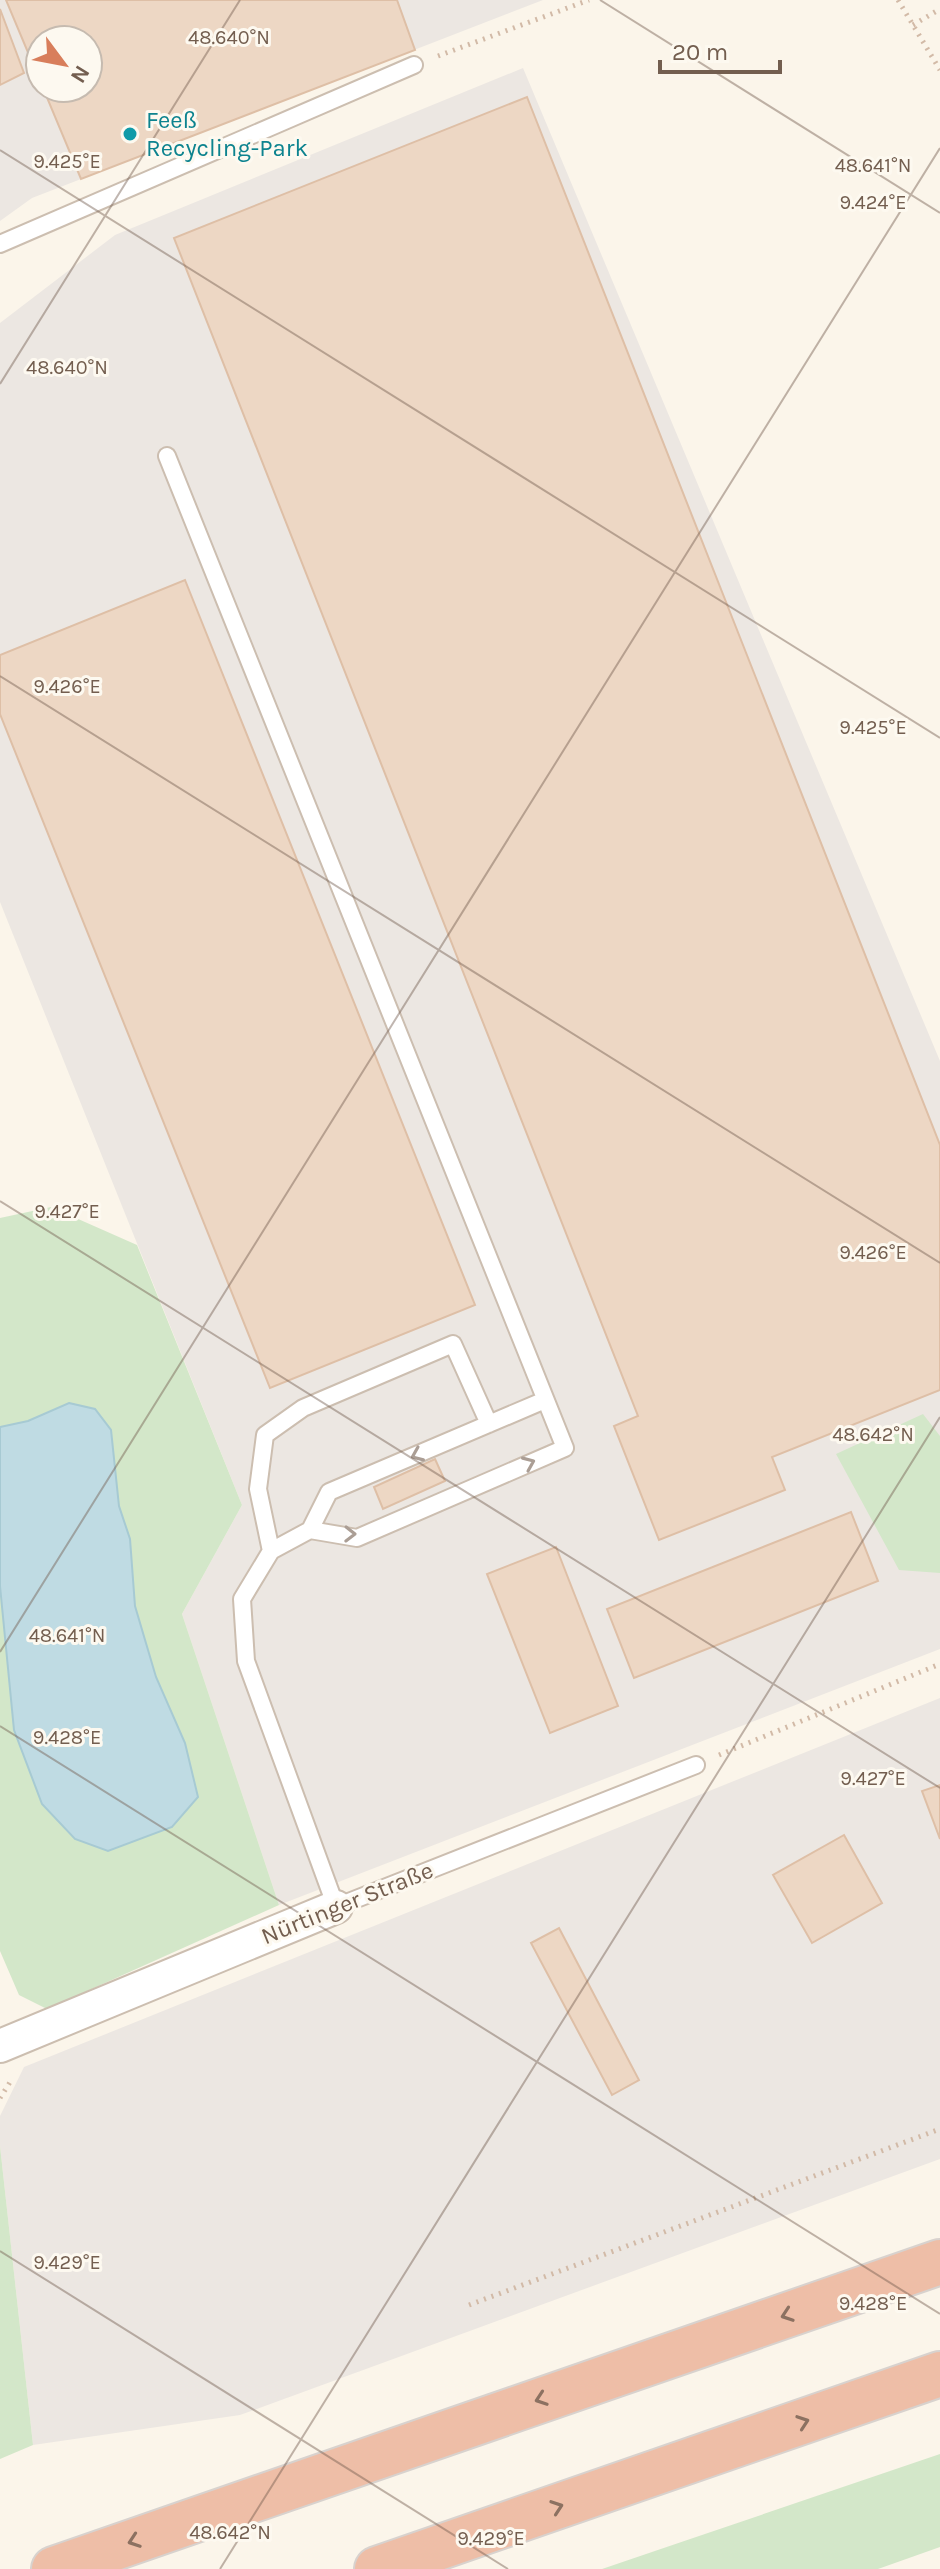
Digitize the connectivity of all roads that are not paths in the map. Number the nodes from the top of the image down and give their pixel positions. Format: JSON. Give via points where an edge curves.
{"nodes":[{"id":1,"x":414,"y":65,"type":"road end"},
{"id":2,"x":0,"y":244,"type":"edge"},
{"id":3,"x":167,"y":456,"type":"dead end"},
{"id":4,"x":545,"y":1400,"type":"junction"},
{"id":5,"x":489,"y":1424,"type":"junction"},
{"id":6,"x":310,"y":1530,"type":"junction"},
{"id":7,"x":271,"y":1551,"type":"junction"},
{"id":8,"x":696,"y":1765,"type":"road end"},
{"id":9,"x":336,"y":1907,"type":"junction"},
{"id":10,"x":1,"y":2041,"type":"edge"},
{"id":11,"x":940,"y":2262,"type":"edge"},
{"id":12,"x":940,"y":2374,"type":"edge"},
{"id":13,"x":54,"y":2569,"type":"edge"},
{"id":14,"x":377,"y":2569,"type":"edge"}],
"edges":[{"from":1,"to":2,"type":"lane"},
{"from":3,"to":4,"type":"lane"},
{"from":4,"to":5,"type":"lane"},
{"from":6,"to":4,"type":"lane","one_way":true,"via":[[357,1538],[565,1448]]},
{"from":5,"to":6,"type":"lane","one_way":true,"via":[[329,1492]]},
{"from":5,"to":7,"type":"lane","via":[[453,1344],[303,1408],[265,1435],[258,1489]]},
{"from":6,"to":7,"type":"lane"},
{"from":7,"to":9,"type":"lane","via":[[242,1599],[246,1661]]},
{"from":8,"to":9,"type":"lane","name":"Nürtinger Straße"},
{"from":9,"to":10,"type":"street","name":"Nürtinger Straße"},
{"from":11,"to":13,"type":"highway","one_way":true},
{"from":14,"to":12,"type":"highway","one_way":true}]}
